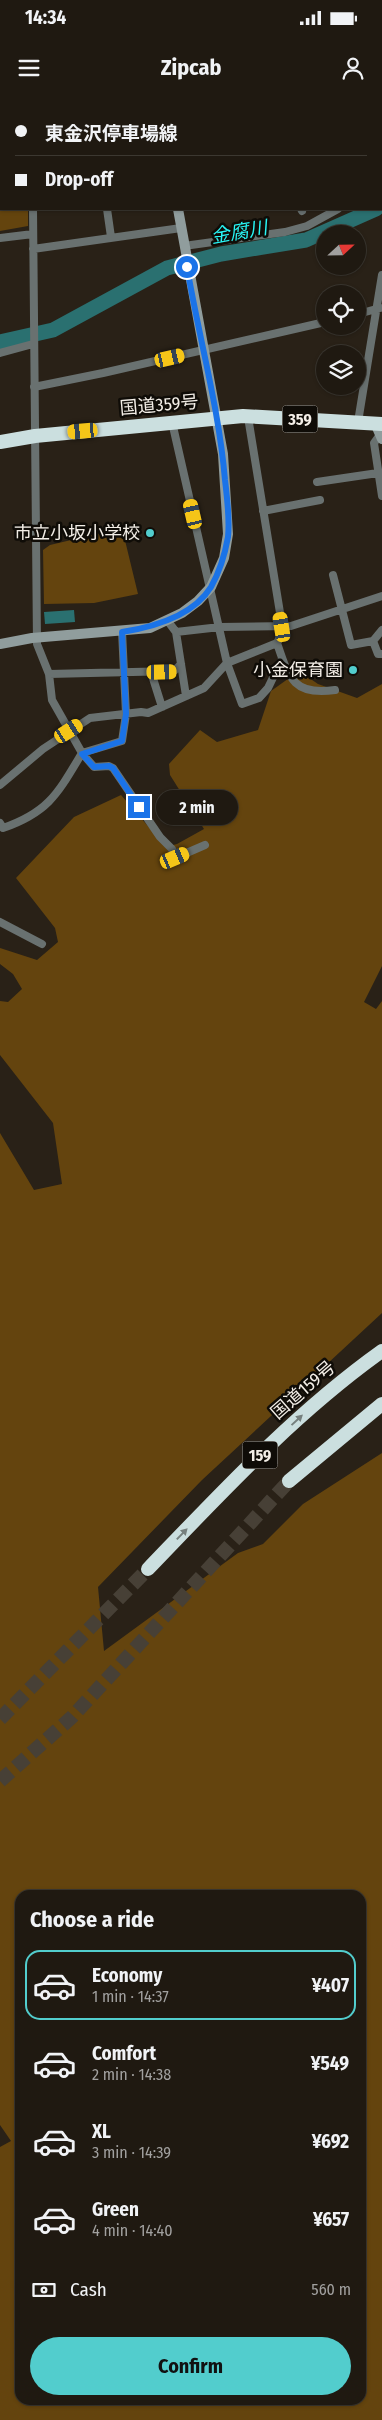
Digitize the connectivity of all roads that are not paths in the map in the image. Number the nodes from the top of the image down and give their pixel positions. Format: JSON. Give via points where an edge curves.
{"nodes":[{"id":1,"x":34,"y":210,"type":"edge"},
{"id":2,"x":107,"y":210,"type":"edge"},
{"id":3,"x":178,"y":210,"type":"edge"},
{"id":4,"x":336,"y":210,"type":"edge"},
{"id":5,"x":181,"y":228,"type":"junction"},
{"id":6,"x":33,"y":234,"type":"junction"},
{"id":7,"x":111,"y":236,"type":"junction"},
{"id":8,"x":0,"y":238,"type":"edge"},
{"id":9,"x":33,"y":248,"type":"junction"},
{"id":10,"x":184,"y":249,"type":"junction"},
{"id":11,"x":382,"y":275,"type":"edge"},
{"id":12,"x":379,"y":309,"type":"edge"},
{"id":13,"x":366,"y":312,"type":"edge"},
{"id":14,"x":316,"y":324,"type":"edge"},
{"id":15,"x":33,"y":343,"type":"junction"},
{"id":16,"x":203,"y":351,"type":"junction"},
{"id":17,"x":0,"y":353,"type":"edge"},
{"id":18,"x":34,"y":387,"type":"junction"},
{"id":19,"x":248,"y":416,"type":"junction"},
{"id":20,"x":217,"y":418,"type":"junction"},
{"id":21,"x":172,"y":422,"type":"junction"},
{"id":22,"x":358,"y":422,"type":"junction"},
{"id":23,"x":380,"y":430,"type":"edge"},
{"id":24,"x":35,"y":436,"type":"junction"},
{"id":25,"x":0,"y":442,"type":"edge"},
{"id":26,"x":378,"y":473,"type":"junction"},
{"id":27,"x":318,"y":482,"type":"dead end"},
{"id":28,"x":382,"y":496,"type":"edge"},
{"id":29,"x":320,"y":500,"type":"dead end"},
{"id":30,"x":263,"y":511,"type":"junction"},
{"id":31,"x":333,"y":575,"type":"dead end"},
{"id":32,"x":210,"y":587,"type":"junction"},
{"id":33,"x":382,"y":596,"type":"edge"},
{"id":34,"x":341,"y":610,"type":"junction"},
{"id":35,"x":167,"y":620,"type":"junction"},
{"id":36,"x":220,"y":627,"type":"junction"},
{"id":37,"x":282,"y":627,"type":"junction"},
{"id":38,"x":382,"y":630,"type":"edge"},
{"id":39,"x":122,"y":632,"type":"junction"},
{"id":40,"x":176,"y":632,"type":"junction"},
{"id":41,"x":37,"y":638,"type":"junction"},
{"id":42,"x":373,"y":641,"type":"junction"},
{"id":43,"x":277,"y":643,"type":"junction"},
{"id":44,"x":0,"y":644,"type":"edge"},
{"id":45,"x":382,"y":654,"type":"edge"},
{"id":46,"x":282,"y":659,"type":"junction"},
{"id":47,"x":227,"y":663,"type":"junction"},
{"id":48,"x":181,"y":664,"type":"junction"},
{"id":49,"x":124,"y":671,"type":"junction"},
{"id":50,"x":151,"y":672,"type":"junction"},
{"id":51,"x":49,"y":674,"type":"junction"},
{"id":52,"x":335,"y":690,"type":"dead end"},
{"id":53,"x":186,"y":696,"type":"junction"},
{"id":54,"x":162,"y":707,"type":"junction"},
{"id":55,"x":126,"y":714,"type":"junction"},
{"id":56,"x":69,"y":731,"type":"junction"},
{"id":57,"x":82,"y":754,"type":"junction"},
{"id":58,"x":0,"y":785,"type":"edge"},
{"id":59,"x":1,"y":827,"type":"edge"},
{"id":60,"x":205,"y":845,"type":"dead end"},
{"id":61,"x":0,"y":922,"type":"edge"},
{"id":62,"x":42,"y":944,"type":"dead end"},
{"id":63,"x":382,"y":1351,"type":"edge"},
{"id":64,"x":382,"y":1404,"type":"edge"},
{"id":65,"x":289,"y":1481,"type":"tunnel mouth"},
{"id":66,"x":148,"y":1570,"type":"tunnel mouth"}],
"edges":[{"from":1,"to":6,"type":"street"},
{"from":2,"to":7,"type":"street"},
{"from":3,"to":5,"type":"street"},
{"from":4,"to":10,"type":"street","via":[[307,226],[285,232]]},
{"from":5,"to":7,"type":"street"},
{"from":5,"to":10,"type":"street"},
{"from":6,"to":8,"type":"street"},
{"from":6,"to":9,"type":"street"},
{"from":7,"to":9,"type":"street"},
{"from":9,"to":15,"type":"street"},
{"from":10,"to":16,"type":"street"},
{"from":11,"to":12,"type":"street"},
{"from":12,"to":13,"type":"street"},
{"from":12,"to":22,"type":"street"},
{"from":14,"to":16,"type":"street"},
{"from":15,"to":17,"type":"street"},
{"from":15,"to":18,"type":"street"},
{"from":16,"to":18,"type":"street"},
{"from":16,"to":20,"type":"street"},
{"from":18,"to":24,"type":"street"},
{"from":19,"to":20,"type":"highway","name":"国道359号","number":"359"},
{"from":19,"to":22,"type":"highway","name":"国道359号","number":"359"},
{"from":19,"to":30,"type":"street"},
{"from":20,"to":21,"type":"highway","name":"国道359号","number":"359"},
{"from":20,"to":32,"type":"street","via":[[223,454],[228,534],[224,558]]},
{"from":21,"to":24,"type":"highway","name":"国道359号","number":"359"},
{"from":21,"to":32,"type":"street"},
{"from":22,"to":23,"type":"highway","name":"国道359号","number":"359"},
{"from":23,"to":26,"type":"street","via":[[374,443]]},
{"from":24,"to":25,"type":"highway","name":"国道359号","number":"359"},
{"from":24,"to":41,"type":"street"},
{"from":26,"to":27,"type":"street"},
{"from":26,"to":28,"type":"street"},
{"from":29,"to":30,"type":"street"},
{"from":30,"to":37,"type":"street"},
{"from":31,"to":34,"type":"street"},
{"from":32,"to":35,"type":"street","via":[[198,601]]},
{"from":32,"to":36,"type":"street"},
{"from":33,"to":34,"type":"street"},
{"from":34,"to":37,"type":"street"},
{"from":34,"to":42,"type":"street","via":[[351,645]]},
{"from":35,"to":39,"type":"street","via":[[150,628]]},
{"from":35,"to":40,"type":"street"},
{"from":36,"to":37,"type":"street"},
{"from":36,"to":40,"type":"street"},
{"from":36,"to":47,"type":"street"},
{"from":37,"to":43,"type":"street"},
{"from":38,"to":42,"type":"street"},
{"from":39,"to":41,"type":"street"},
{"from":39,"to":49,"type":"street"},
{"from":40,"to":48,"type":"street"},
{"from":41,"to":44,"type":"street"},
{"from":41,"to":51,"type":"street"},
{"from":42,"to":45,"type":"street","via":[[378,654]]},
{"from":43,"to":46,"type":"street"},
{"from":43,"to":47,"type":"street"},
{"from":46,"to":47,"type":"street","via":[[268,688],[259,698],[242,704]]},
{"from":46,"to":52,"type":"street","via":[[295,682],[306,691]]},
{"from":47,"to":53,"type":"street","via":[[204,688]]},
{"from":48,"to":50,"type":"street","via":[[174,671]]},
{"from":48,"to":53,"type":"street"},
{"from":49,"to":50,"type":"street"},
{"from":49,"to":51,"type":"street"},
{"from":49,"to":55,"type":"street"},
{"from":50,"to":54,"type":"street"},
{"from":51,"to":56,"type":"street","via":[[52,700]]},
{"from":53,"to":54,"type":"street"},
{"from":54,"to":55,"type":"street","via":[[148,713]]},
{"from":55,"to":56,"type":"street","via":[[90,718]]},
{"from":55,"to":57,"type":"street","via":[[122,741]]},
{"from":56,"to":57,"type":"street"},
{"from":56,"to":58,"type":"street"},
{"from":57,"to":59,"type":"street","via":[[47,805],[15,824]]},
{"from":57,"to":60,"type":"street","via":[[94,767],[113,768],[160,837],[172,849],[175,858]]},
{"from":61,"to":62,"type":"street"},
{"from":66,"to":63,"type":"highway","name":"国道159号","number":"159","one_way":true,"via":[[299,1418]]},
{"from":64,"to":65,"type":"highway","number":"159"}]}
